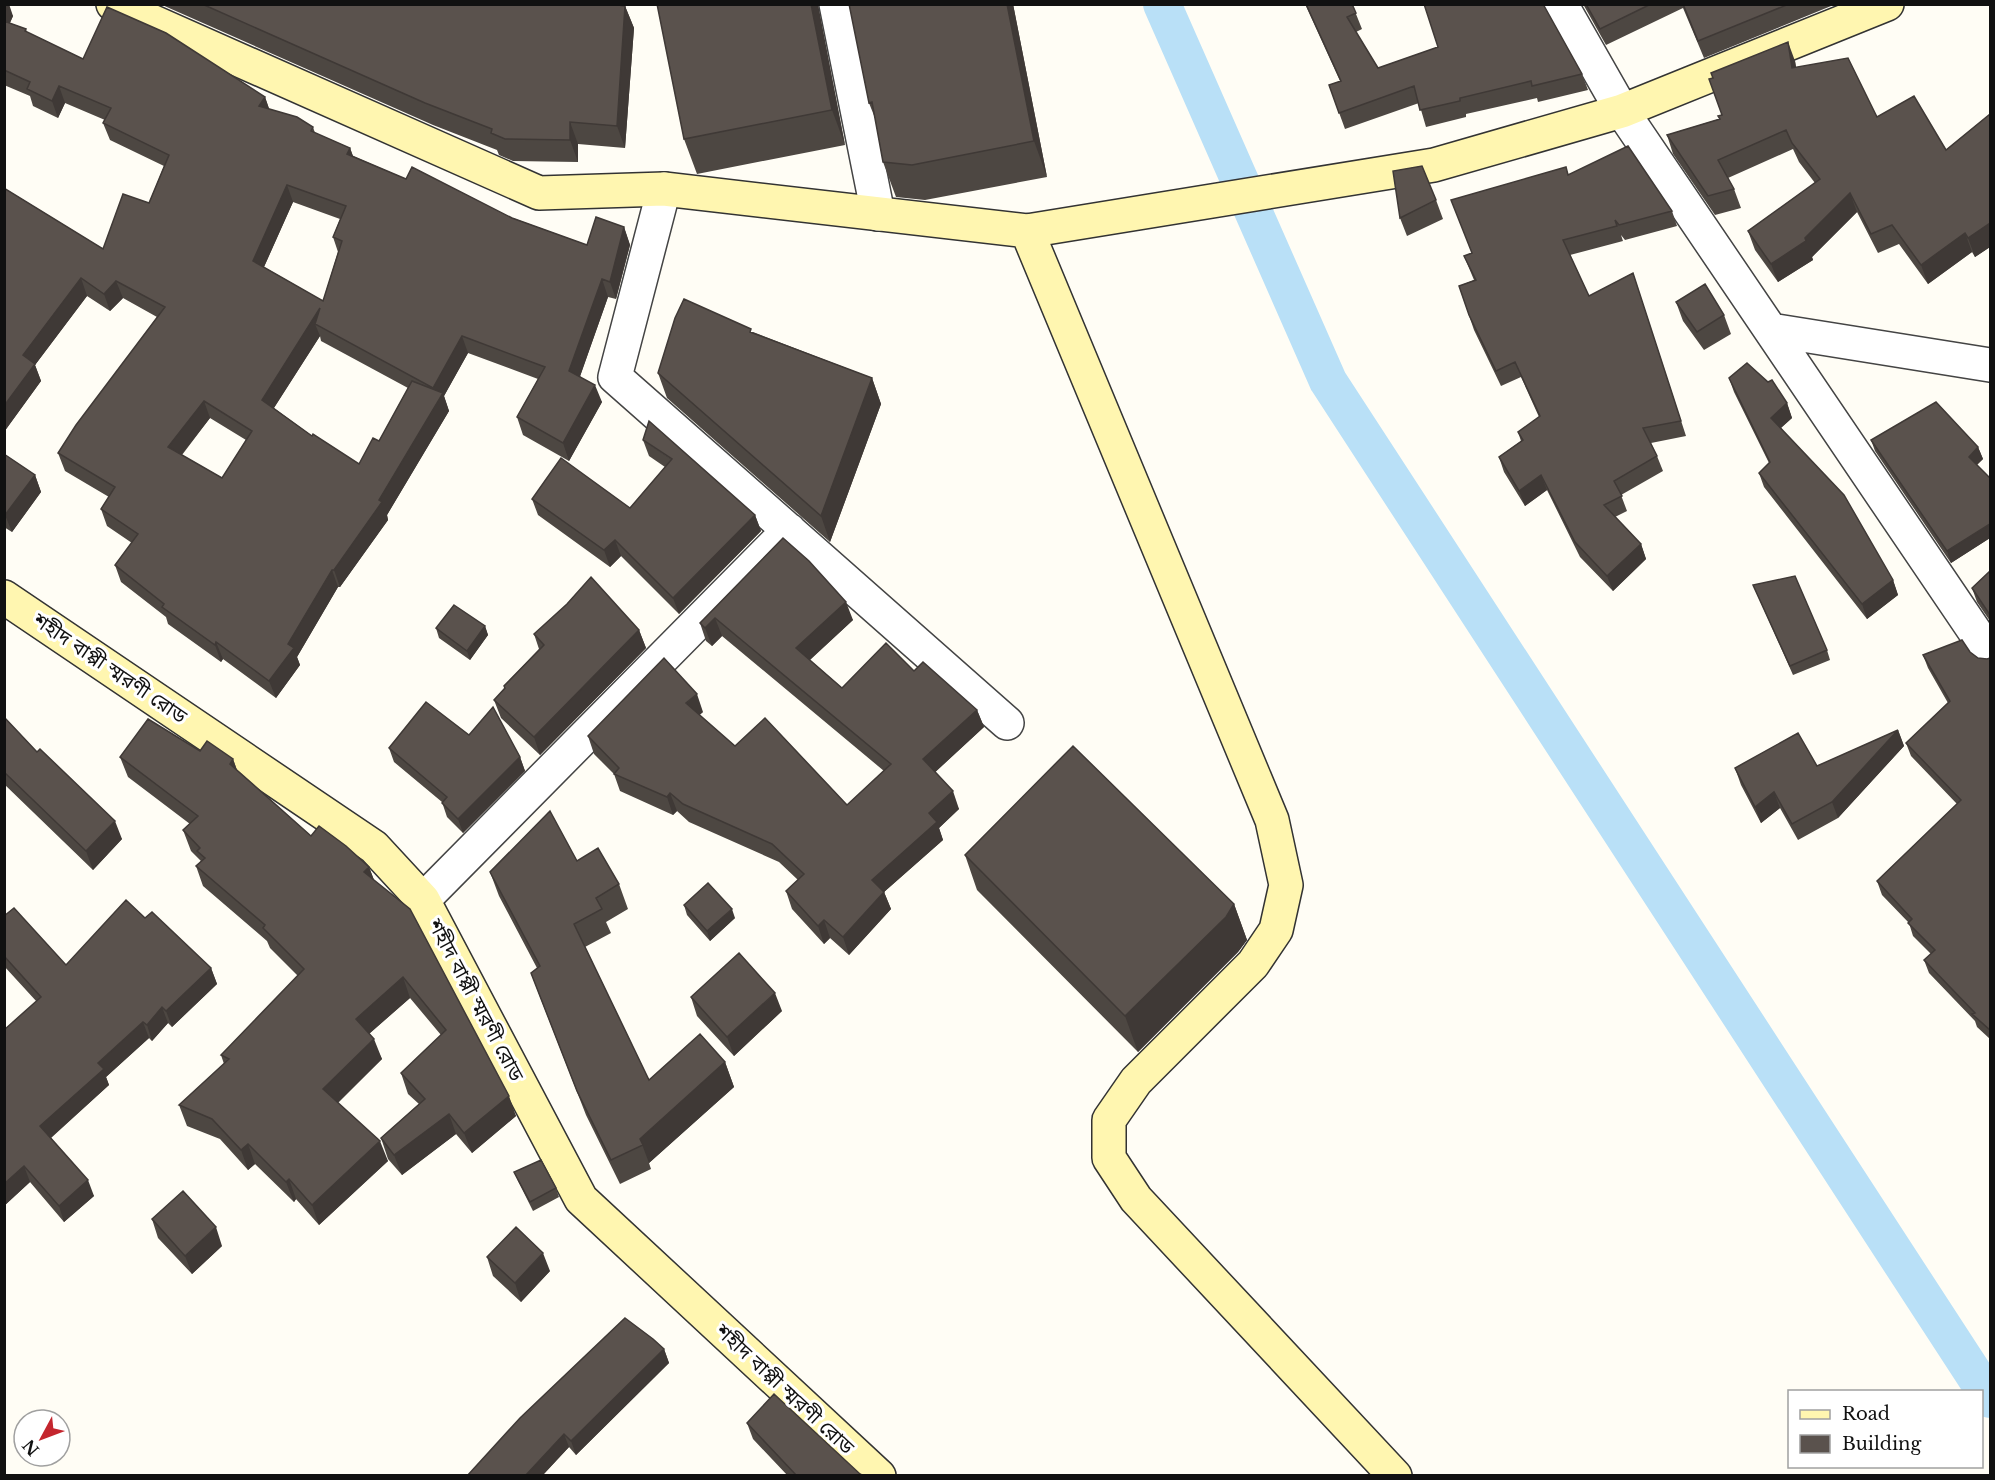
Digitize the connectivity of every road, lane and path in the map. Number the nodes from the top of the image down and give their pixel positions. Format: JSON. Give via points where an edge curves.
{"nodes":[{"id":1,"x":113,"y":4,"type":"edge"},
{"id":2,"x":836,"y":4,"type":"edge"},
{"id":3,"x":1561,"y":4,"type":"edge"},
{"id":4,"x":1887,"y":4,"type":"edge"},
{"id":5,"x":1622,"y":111,"type":"junction"},
{"id":6,"x":664,"y":189,"type":"junction"},
{"id":7,"x":878,"y":214,"type":"junction"},
{"id":8,"x":1027,"y":231,"type":"junction"},
{"id":9,"x":1771,"y":330,"type":"junction"},
{"id":10,"x":1990,"y":365,"type":"edge"},
{"id":11,"x":789,"y":530,"type":"junction"},
{"id":12,"x":4,"y":597,"type":"edge"},
{"id":13,"x":1990,"y":654,"type":"edge"},
{"id":14,"x":1007,"y":723,"type":"dead end"},
{"id":15,"x":423,"y":900,"type":"junction"},
{"id":16,"x":879,"y":1476,"type":"edge"},
{"id":17,"x":1395,"y":1476,"type":"edge"}],
"edges":[{"from":1,"to":6,"type":"street","via":[[539,194]]},
{"from":2,"to":7,"type":"street"},
{"from":3,"to":5,"type":"street"},
{"from":4,"to":5,"type":"street"},
{"from":5,"to":8,"type":"street","via":[[1434,165]]},
{"from":5,"to":9,"type":"street"},
{"from":6,"to":7,"type":"street"},
{"from":6,"to":11,"type":"street","via":[[615,377]]},
{"from":7,"to":8,"type":"street"},
{"from":8,"to":17,"type":"street","via":[[1272,820],[1286,885],[1276,930],[1253,964],[1136,1081],[1109,1120],[1109,1158],[1136,1199]]},
{"from":9,"to":10,"type":"street"},
{"from":9,"to":13,"type":"street"},
{"from":11,"to":14,"type":"street"},
{"from":11,"to":15,"type":"street"},
{"from":12,"to":15,"type":"street","name":"শহীদ বাপ্পী স্মরণী রোড","via":[[374,847]]},
{"from":15,"to":16,"type":"street","name":"শহীদ বাপ্পী স্মরণী রোড","via":[[581,1199]]}]}
